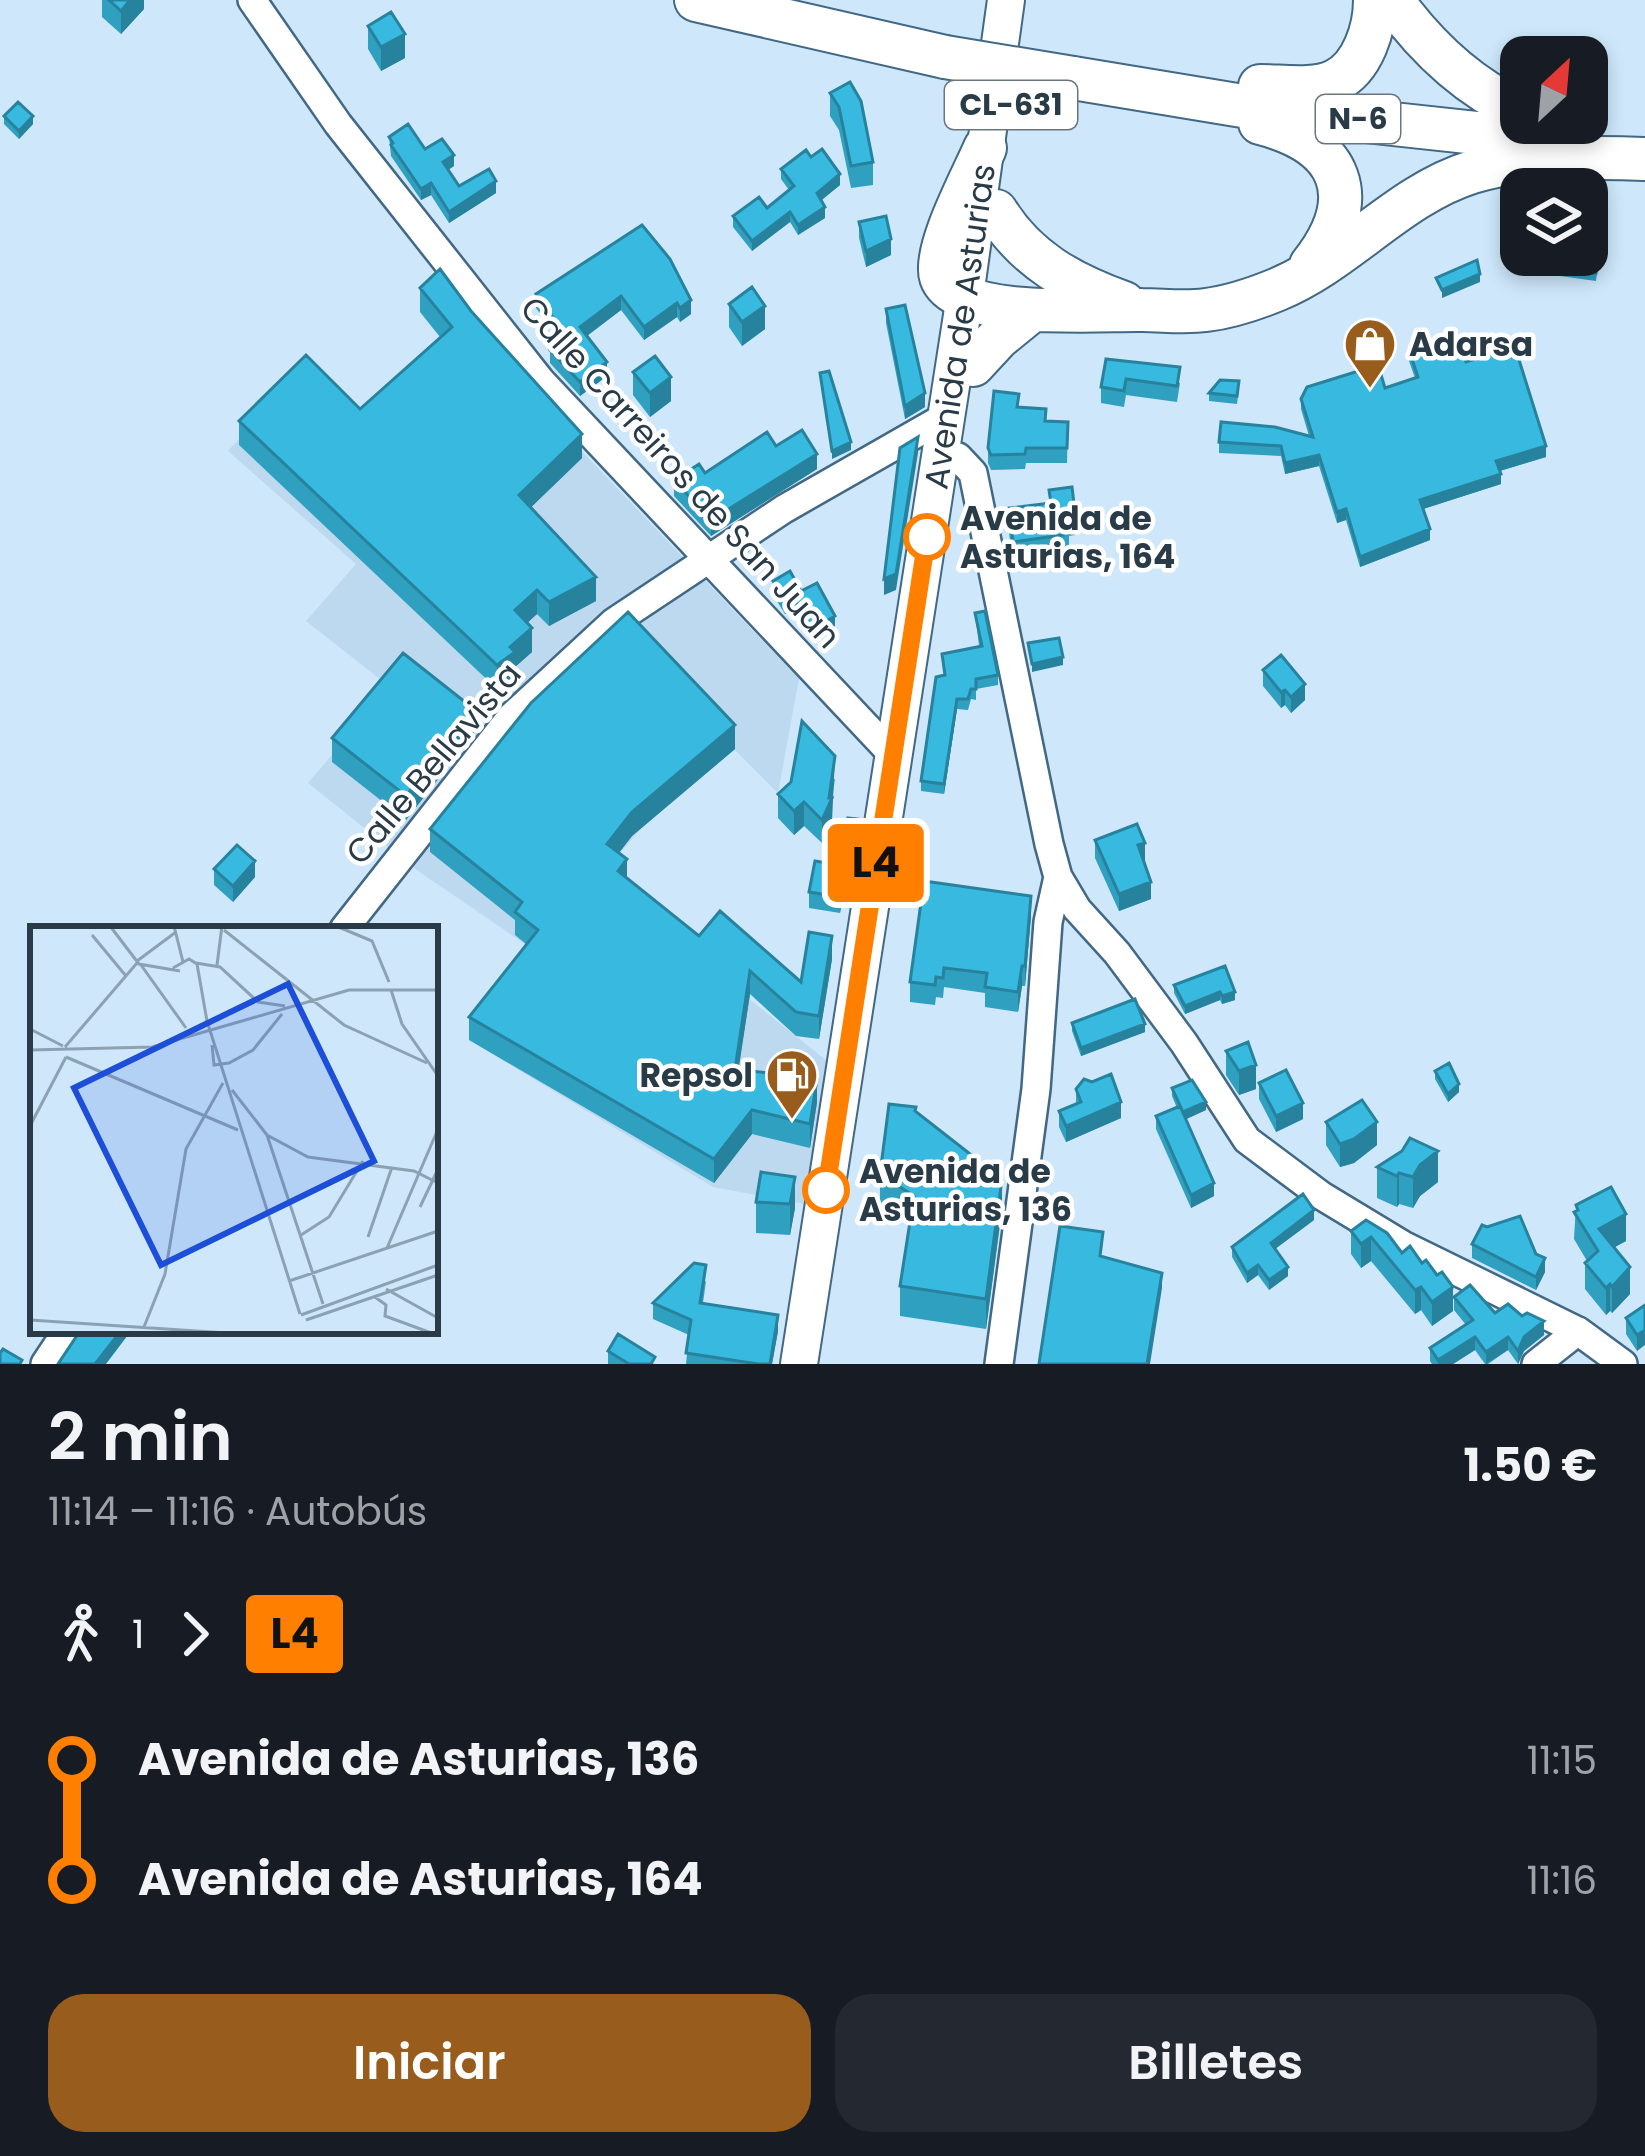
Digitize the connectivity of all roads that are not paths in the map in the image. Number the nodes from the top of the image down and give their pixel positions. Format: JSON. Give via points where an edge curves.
{"nodes":[{"id":1,"x":252,"y":0,"type":"edge"},
{"id":2,"x":696,"y":0,"type":"edge"},
{"id":3,"x":1006,"y":0,"type":"edge"},
{"id":4,"x":1027,"y":0,"type":"edge"},
{"id":5,"x":1375,"y":0,"type":"edge"},
{"id":6,"x":1392,"y":0,"type":"edge"},
{"id":7,"x":1072,"y":79,"type":"junction"},
{"id":8,"x":1500,"y":102,"type":"edge"},
{"id":9,"x":1608,"y":142,"type":"edge"},
{"id":10,"x":985,"y":148,"type":"joint"},
{"id":11,"x":1645,"y":154,"type":"edge"},
{"id":12,"x":996,"y":211,"type":"junction"},
{"id":13,"x":1022,"y":247,"type":"junction"},
{"id":14,"x":1299,"y":280,"type":"junction"},
{"id":15,"x":992,"y":303,"type":"junction"},
{"id":16,"x":1142,"y":310,"type":"junction"},
{"id":17,"x":973,"y":365,"type":"joint"},
{"id":18,"x":945,"y":417,"type":"junction"},
{"id":19,"x":958,"y":457,"type":"junction"},
{"id":20,"x":706,"y":558,"type":"junction"},
{"id":21,"x":893,"y":755,"type":"junction"},
{"id":22,"x":1058,"y":877,"type":"junction"},
{"id":23,"x":346,"y":926,"type":"edge"},
{"id":24,"x":1578,"y":1331,"type":"junction"},
{"id":25,"x":65,"y":1334,"type":"edge"},
{"id":26,"x":45,"y":1364,"type":"edge"},
{"id":27,"x":799,"y":1364,"type":"edge"},
{"id":28,"x":822,"y":1364,"type":"edge"},
{"id":29,"x":999,"y":1364,"type":"edge"},
{"id":30,"x":1536,"y":1364,"type":"edge"},
{"id":31,"x":1623,"y":1364,"type":"edge"}],
"edges":[{"from":1,"to":20,"type":"street","name":"Calle Carreiros de San Juan","via":[[338,124],[541,381]]},
{"from":2,"to":7,"type":"highway","number":"N-6","bridge":true},
{"from":3,"to":10,"type":"main road","name":"Avenida de Asturias","number":"CL-631"},
{"from":4,"to":12,"type":"main road","name":"Avenida de Asturias","number":"CL-631"},
{"from":5,"to":7,"type":"highway","via":[[1365,50],[1339,80],[1291,87]]},
{"from":6,"to":8,"type":"highway","via":[[1445,62]]},
{"from":7,"to":11,"type":"highway","number":"N-6"},
{"from":7,"to":14,"type":"highway","via":[[1288,130],[1319,147],[1342,204],[1329,242]]},
{"from":9,"to":11,"type":"highway"},
{"from":10,"to":15,"type":"highway","via":[[940,264],[946,285]]},
{"from":11,"to":14,"type":"highway","via":[[1474,171]]},
{"from":12,"to":13,"type":"highway"},
{"from":12,"to":15,"type":"main road","name":"Avenida de Asturias"},
{"from":13,"to":15,"type":"highway","via":[[1019,279]]},
{"from":13,"to":16,"type":"highway","via":[[1073,283]]},
{"from":14,"to":16,"type":"highway","via":[[1207,310]]},
{"from":15,"to":16,"type":"highway"},
{"from":15,"to":17,"type":"highway","via":[[998,338]]},
{"from":15,"to":18,"type":"main road","name":"Avenida de Asturias"},
{"from":17,"to":19,"type":"main road","name":"Avenida de Asturias"},
{"from":18,"to":20,"type":"street","name":"Calle Bellavista"},
{"from":18,"to":21,"type":"main road","name":"Avenida de Asturias"},
{"from":19,"to":22,"type":"street","via":[[973,472]]},
{"from":19,"to":28,"type":"main road","name":"Avenida de Asturias"},
{"from":20,"to":21,"type":"street","name":"Calle Carreiros de San Juan"},
{"from":20,"to":23,"type":"street","name":"Calle Bellavista","via":[[614,622],[511,717]]},
{"from":21,"to":27,"type":"main road","name":"Avenida de Asturias"},
{"from":22,"to":24,"type":"street","via":[[1247,1140],[1403,1245]]},
{"from":22,"to":29,"type":"street"},
{"from":24,"to":30,"type":"street"},
{"from":24,"to":31,"type":"street"},
{"from":25,"to":26,"type":"street"}]}
